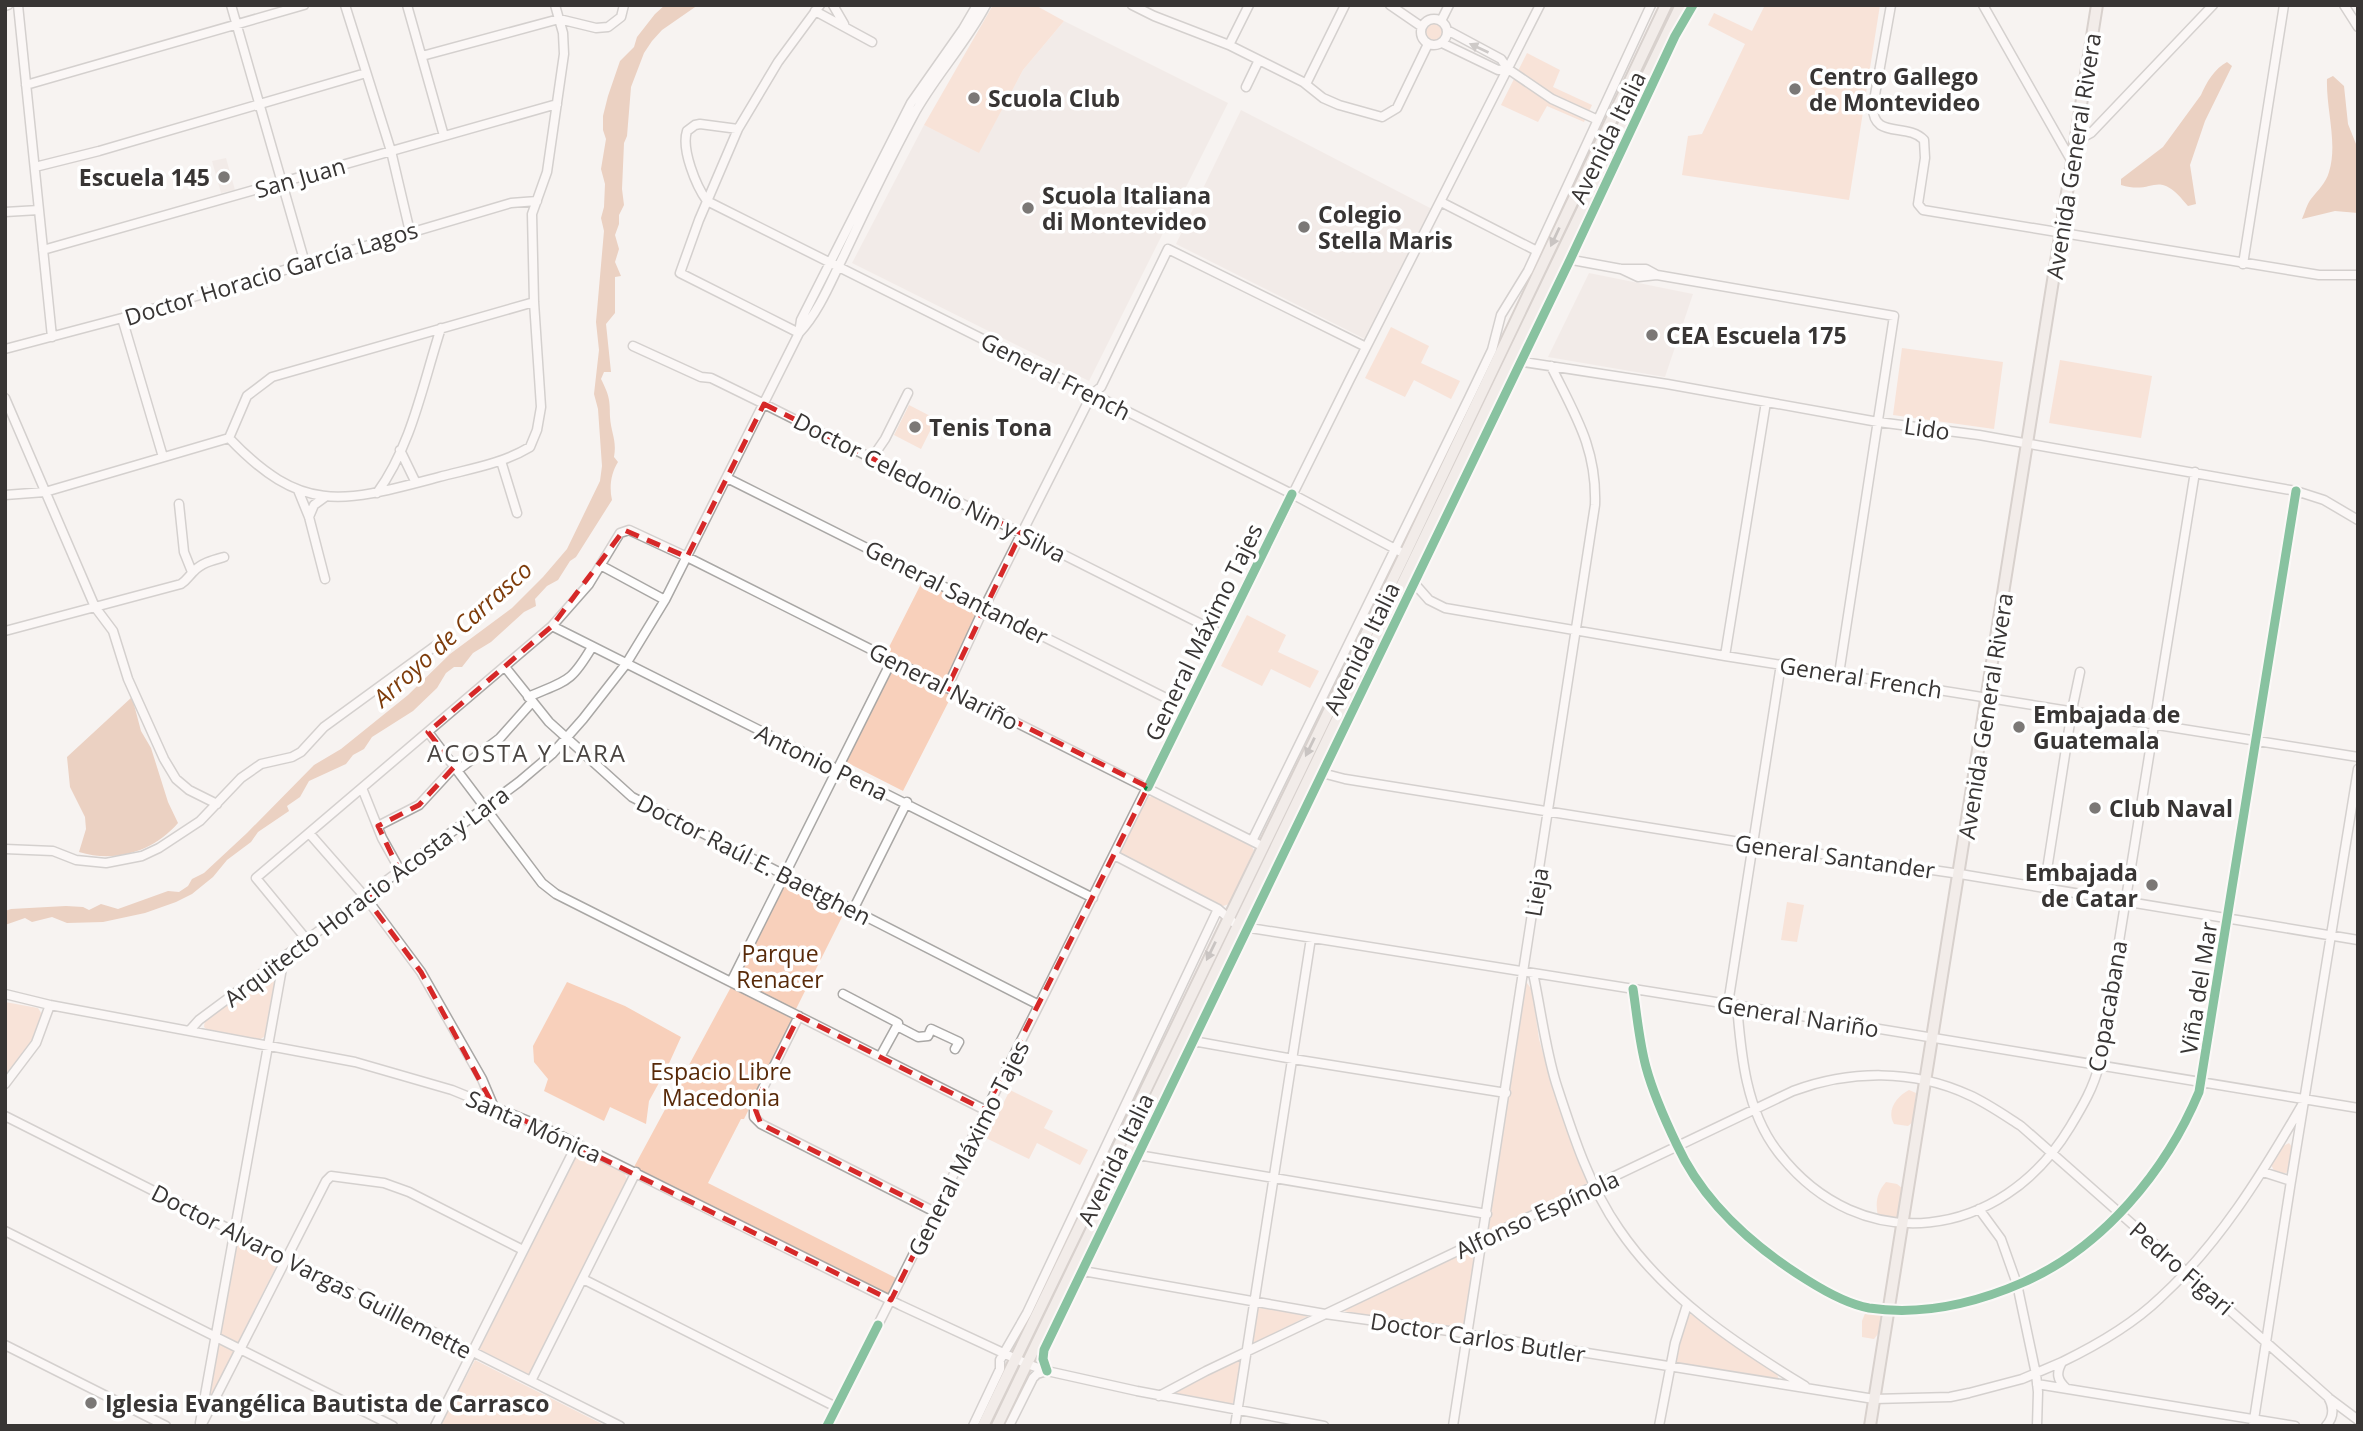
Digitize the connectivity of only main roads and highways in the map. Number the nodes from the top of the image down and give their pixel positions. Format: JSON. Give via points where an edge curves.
{"nodes":[{"id":1,"x":1666,"y":5,"type":"edge"},
{"id":2,"x":2097,"y":5,"type":"edge"},
{"id":3,"x":1686,"y":7,"type":"edge"},
{"id":4,"x":1031,"y":1315,"type":"junction"},
{"id":5,"x":1015,"y":1359,"type":"junction"},
{"id":6,"x":1029,"y":1359,"type":"junction"},
{"id":7,"x":1006,"y":1407,"type":"junction"},
{"id":8,"x":983,"y":1426,"type":"edge"},
{"id":9,"x":997,"y":1426,"type":"edge"},
{"id":10,"x":1870,"y":1426,"type":"edge"}],
"edges":[{"from":1,"to":4,"type":"main road","name":"Avenida Italia","one_way":true,"via":[[1257,843],[1237,899]]},
{"from":2,"to":10,"type":"main road","name":"Avenida General Rivera"},
{"from":3,"to":6,"type":"main road","name":"Avenida Italia","via":[[1249,905],[1243,927],[1052,1323]]},
{"from":4,"to":5,"type":"main road","name":"Avenida Italia"},
{"from":4,"to":6,"type":"main road"},
{"from":5,"to":7,"type":"main road","via":[[1017,1368]]},
{"from":5,"to":8,"type":"main road","name":"Avenida Italia"},
{"from":6,"to":7,"type":"main road","name":"Avenida Italia"},
{"from":7,"to":9,"type":"main road","name":"Avenida Italia"}]}
